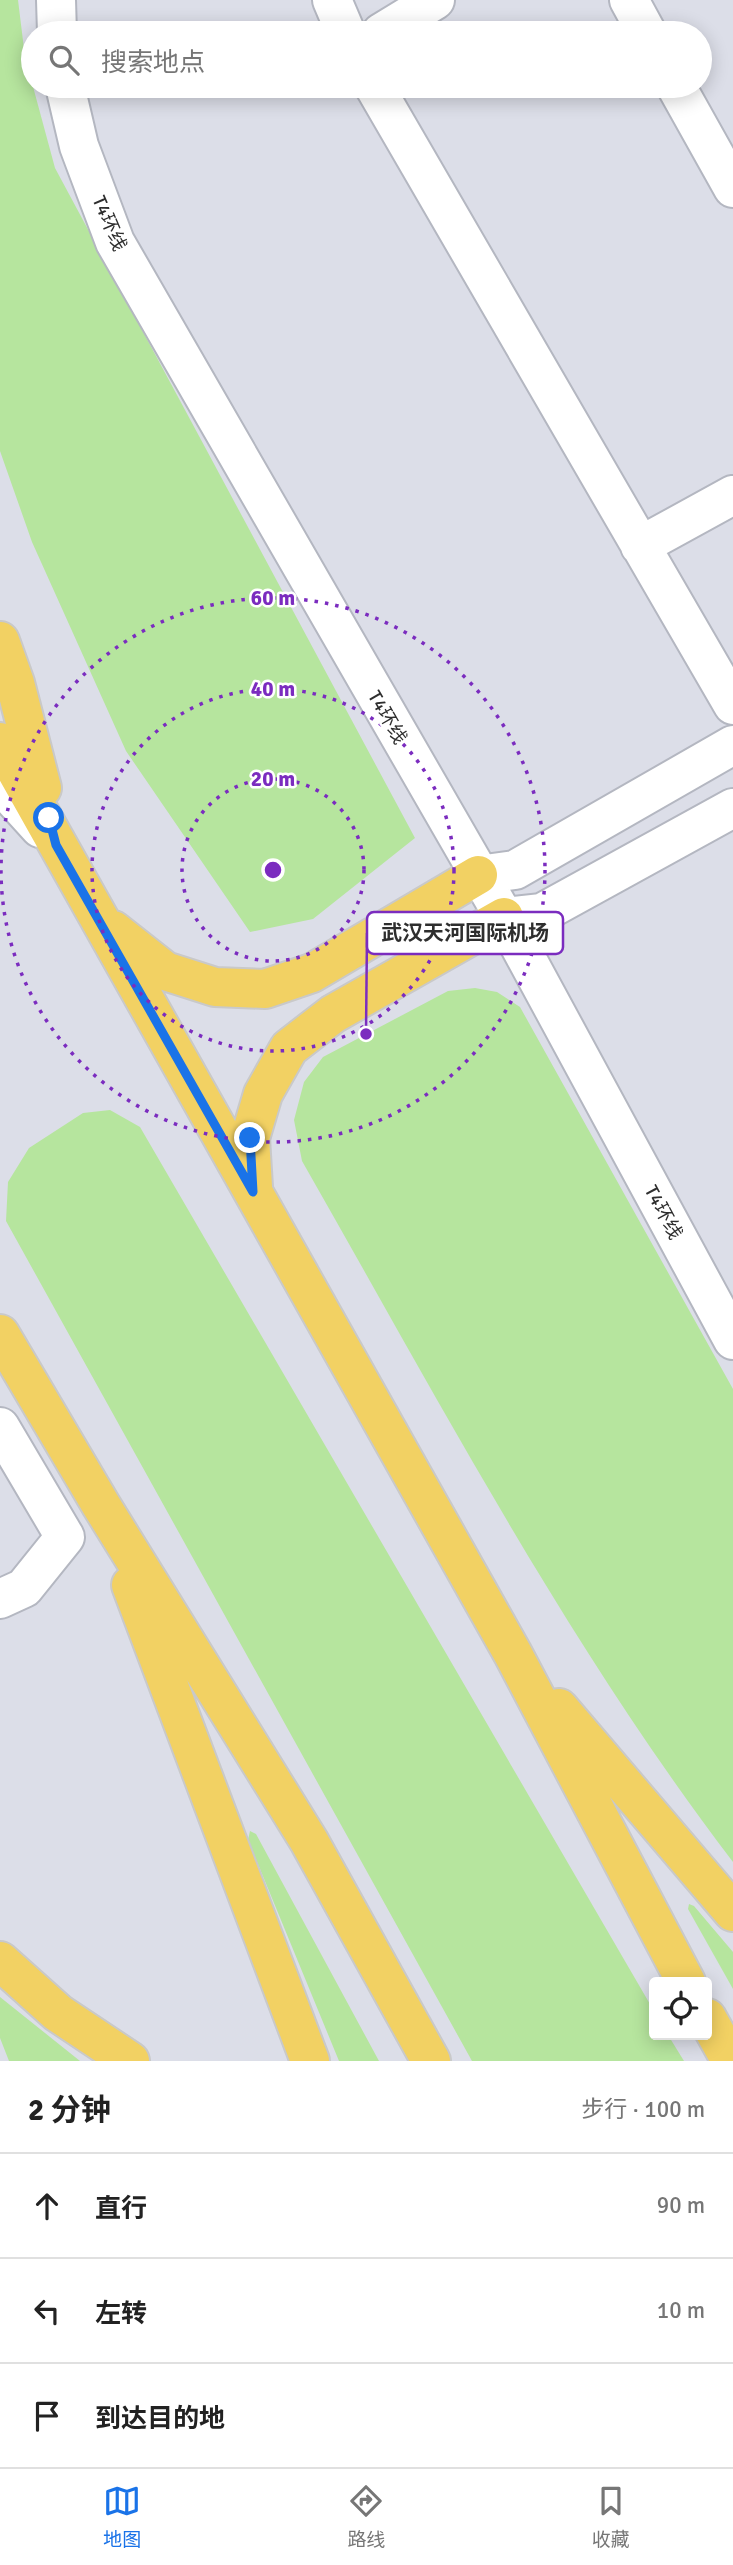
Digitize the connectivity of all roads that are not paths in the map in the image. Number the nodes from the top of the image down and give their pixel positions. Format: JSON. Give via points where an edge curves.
{"nodes":[{"id":1,"x":56,"y":0,"type":"edge"},
{"id":2,"x":332,"y":0,"type":"edge"},
{"id":3,"x":435,"y":0,"type":"edge"},
{"id":4,"x":629,"y":0,"type":"edge"},
{"id":5,"x":57,"y":21,"type":"edge"},
{"id":6,"x":341,"y":21,"type":"edge"},
{"id":7,"x":401,"y":21,"type":"edge"},
{"id":8,"x":640,"y":21,"type":"edge"},
{"id":9,"x":68,"y":98,"type":"edge"},
{"id":10,"x":381,"y":98,"type":"edge"},
{"id":11,"x":683,"y":98,"type":"edge"},
{"id":12,"x":733,"y":188,"type":"edge"},
{"id":13,"x":733,"y":495,"type":"edge"},
{"id":14,"x":640,"y":546,"type":"junction"},
{"id":15,"x":0,"y":641,"type":"edge"},
{"id":16,"x":733,"y":705,"type":"edge"},
{"id":17,"x":0,"y":741,"type":"edge"},
{"id":18,"x":733,"y":745,"type":"edge"},
{"id":19,"x":0,"y":784,"type":"edge"},
{"id":20,"x":733,"y":808,"type":"edge"},
{"id":21,"x":56,"y":845,"type":"junction"},
{"id":22,"x":478,"y":875,"type":"junction"},
{"id":23,"x":504,"y":917,"type":"junction"},
{"id":24,"x":98,"y":918,"type":"junction"},
{"id":25,"x":253,"y":1192,"type":"junction"},
{"id":26,"x":0,"y":1334,"type":"edge"},
{"id":27,"x":733,"y":1340,"type":"edge"},
{"id":28,"x":0,"y":1427,"type":"edge"},
{"id":29,"x":101,"y":1505,"type":"junction"},
{"id":30,"x":0,"y":1599,"type":"edge"},
{"id":31,"x":513,"y":1654,"type":"junction"},
{"id":32,"x":733,"y":1912,"type":"edge"},
{"id":33,"x":0,"y":1961,"type":"edge"},
{"id":34,"x":683,"y":1977,"type":"edge"},
{"id":35,"x":712,"y":2027,"type":"edge"},
{"id":36,"x":130,"y":2061,"type":"edge"},
{"id":37,"x":310,"y":2061,"type":"edge"},
{"id":38,"x":431,"y":2061,"type":"edge"},
{"id":39,"x":732,"y":2061,"type":"edge"}],
"edges":[{"from":1,"to":5,"type":"street"},
{"from":2,"to":6,"type":"street"},
{"from":3,"to":7,"type":"street"},
{"from":4,"to":8,"type":"street"},
{"from":9,"to":22,"type":"street","name":"T4环线","via":[[79,146],[115,242]]},
{"from":10,"to":14,"type":"street"},
{"from":11,"to":12,"type":"street"},
{"from":13,"to":14,"type":"street"},
{"from":14,"to":16,"type":"street"},
{"from":15,"to":21,"type":"main road"},
{"from":17,"to":21,"type":"main road"},
{"from":18,"to":22,"type":"street","via":[[515,870]]},
{"from":19,"to":21,"type":"street"},
{"from":20,"to":23,"type":"street","via":[[542,913]]},
{"from":21,"to":24,"type":"main road"},
{"from":22,"to":23,"type":"street","name":"T4环线"},
{"from":22,"to":24,"type":"main road","via":[[312,974],[265,989],[215,987],[165,971]]},
{"from":23,"to":25,"type":"main road","via":[[333,1014],[289,1048],[263,1094],[250,1138]]},
{"from":23,"to":27,"type":"street","name":"T4环线"},
{"from":24,"to":25,"type":"main road"},
{"from":25,"to":31,"type":"main road"},
{"from":26,"to":29,"type":"main road"},
{"from":28,"to":30,"type":"street","via":[[65,1537],[24,1588]]},
{"from":29,"to":37,"type":"main road"},
{"from":29,"to":38,"type":"main road","via":[[309,1841]]},
{"from":31,"to":32,"type":"main road"},
{"from":31,"to":34,"type":"main road"},
{"from":33,"to":36,"type":"main road","via":[[58,2013]]},
{"from":35,"to":39,"type":"main road"}]}
